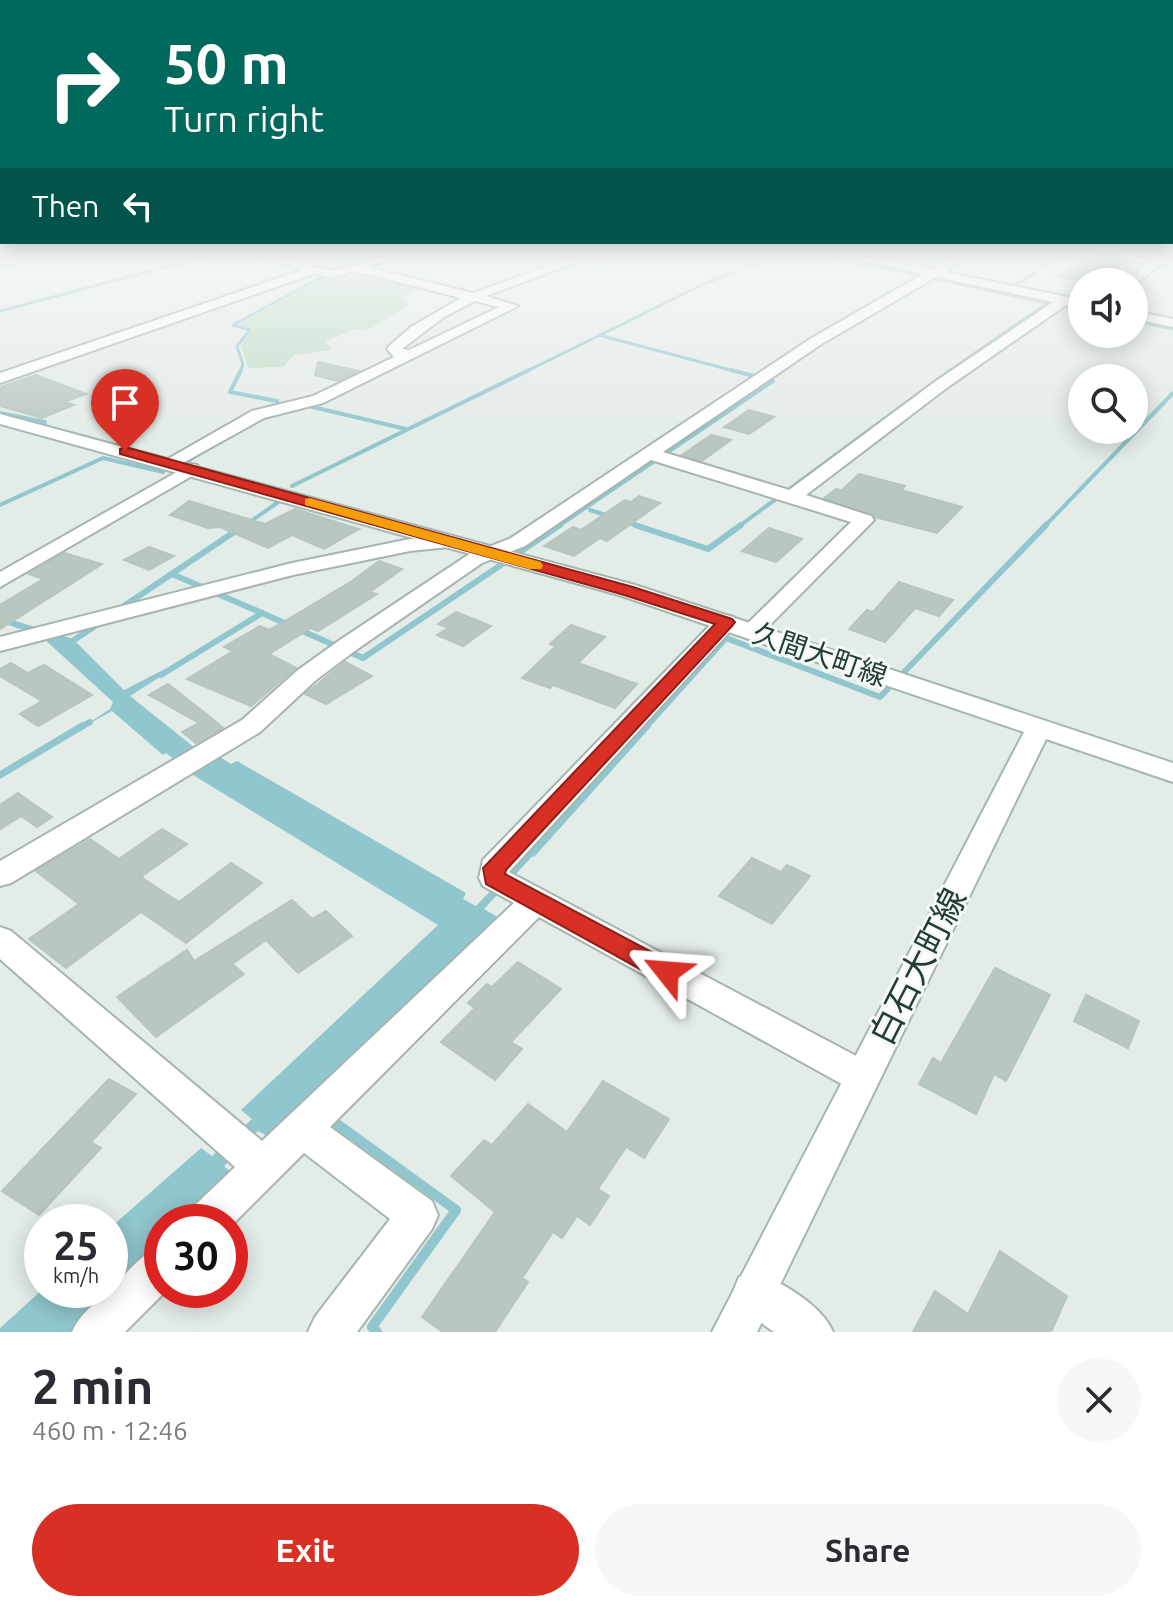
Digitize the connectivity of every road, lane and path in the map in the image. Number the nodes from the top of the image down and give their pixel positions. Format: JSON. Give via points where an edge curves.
{"nodes":[{"id":1,"x":186,"y":314,"type":"edge"},
{"id":2,"x":440,"y":314,"type":"edge"},
{"id":3,"x":495,"y":314,"type":"edge"},
{"id":4,"x":862,"y":314,"type":"edge"},
{"id":5,"x":1044,"y":314,"type":"edge"},
{"id":6,"x":1148,"y":318,"type":"edge"},
{"id":7,"x":1173,"y":323,"type":"edge"},
{"id":8,"x":413,"y":355,"type":"junction"},
{"id":9,"x":0,"y":378,"type":"edge"},
{"id":10,"x":0,"y":419,"type":"edge"},
{"id":11,"x":657,"y":456,"type":"junction"},
{"id":12,"x":181,"y":467,"type":"junction"},
{"id":13,"x":785,"y":495,"type":"junction"},
{"id":14,"x":451,"y":542,"type":"junction"},
{"id":15,"x":505,"y":557,"type":"junction"},
{"id":16,"x":0,"y":581,"type":"edge"},
{"id":17,"x":739,"y":626,"type":"junction"},
{"id":18,"x":0,"y":644,"type":"edge"},
{"id":19,"x":1038,"y":729,"type":"junction"},
{"id":20,"x":1173,"y":773,"type":"edge"},
{"id":21,"x":0,"y":875,"type":"edge"},
{"id":22,"x":514,"y":889,"type":"junction"},
{"id":23,"x":0,"y":940,"type":"edge"},
{"id":24,"x":862,"y":1077,"type":"junction"},
{"id":25,"x":314,"y":1118,"type":"junction"},
{"id":26,"x":247,"y":1152,"type":"junction"},
{"id":27,"x":217,"y":1204,"type":"edge"},
{"id":28,"x":144,"y":1283,"type":"edge"},
{"id":29,"x":754,"y":1292,"type":"junction"},
{"id":30,"x":94,"y":1332,"type":"edge"},
{"id":31,"x":330,"y":1332,"type":"edge"},
{"id":32,"x":734,"y":1332,"type":"edge"},
{"id":33,"x":811,"y":1332,"type":"edge"}],
"edges":[{"from":1,"to":9,"type":"street"},
{"from":2,"to":8,"type":"street","via":[[394,349]]},
{"from":3,"to":8,"type":"street"},
{"from":4,"to":11,"type":"street","via":[[761,378]]},
{"from":5,"to":13,"type":"street"},
{"from":6,"to":7,"type":"street"},
{"from":8,"to":12,"type":"street","via":[[317,400],[263,410]]},
{"from":10,"to":12,"type":"street","name":"久間大町線"},
{"from":11,"to":13,"type":"street"},
{"from":11,"to":15,"type":"street","via":[[518,542]]},
{"from":12,"to":14,"type":"street","name":"久間大町線"},
{"from":12,"to":16,"type":"street"},
{"from":13,"to":17,"type":"street","via":[[864,520]]},
{"from":14,"to":15,"type":"street","name":"久間大町線"},
{"from":14,"to":18,"type":"street","via":[[350,556]]},
{"from":15,"to":17,"type":"street","name":"久間大町線"},
{"from":15,"to":21,"type":"street","via":[[475,559],[307,675],[251,726]]},
{"from":17,"to":19,"type":"street","name":"久間大町線"},
{"from":17,"to":22,"type":"street","via":[[494,868]]},
{"from":19,"to":20,"type":"street"},
{"from":19,"to":24,"type":"street","name":"白石大町線"},
{"from":22,"to":24,"type":"street"},
{"from":22,"to":25,"type":"street"},
{"from":23,"to":26,"type":"street"},
{"from":24,"to":29,"type":"street","name":"白石大町線"},
{"from":25,"to":26,"type":"street"},
{"from":25,"to":31,"type":"street","via":[[418,1215]]},
{"from":26,"to":27,"type":"street"},
{"from":28,"to":30,"type":"street"},
{"from":29,"to":32,"type":"street","name":"白石大町線"},
{"from":29,"to":33,"type":"street"}]}
